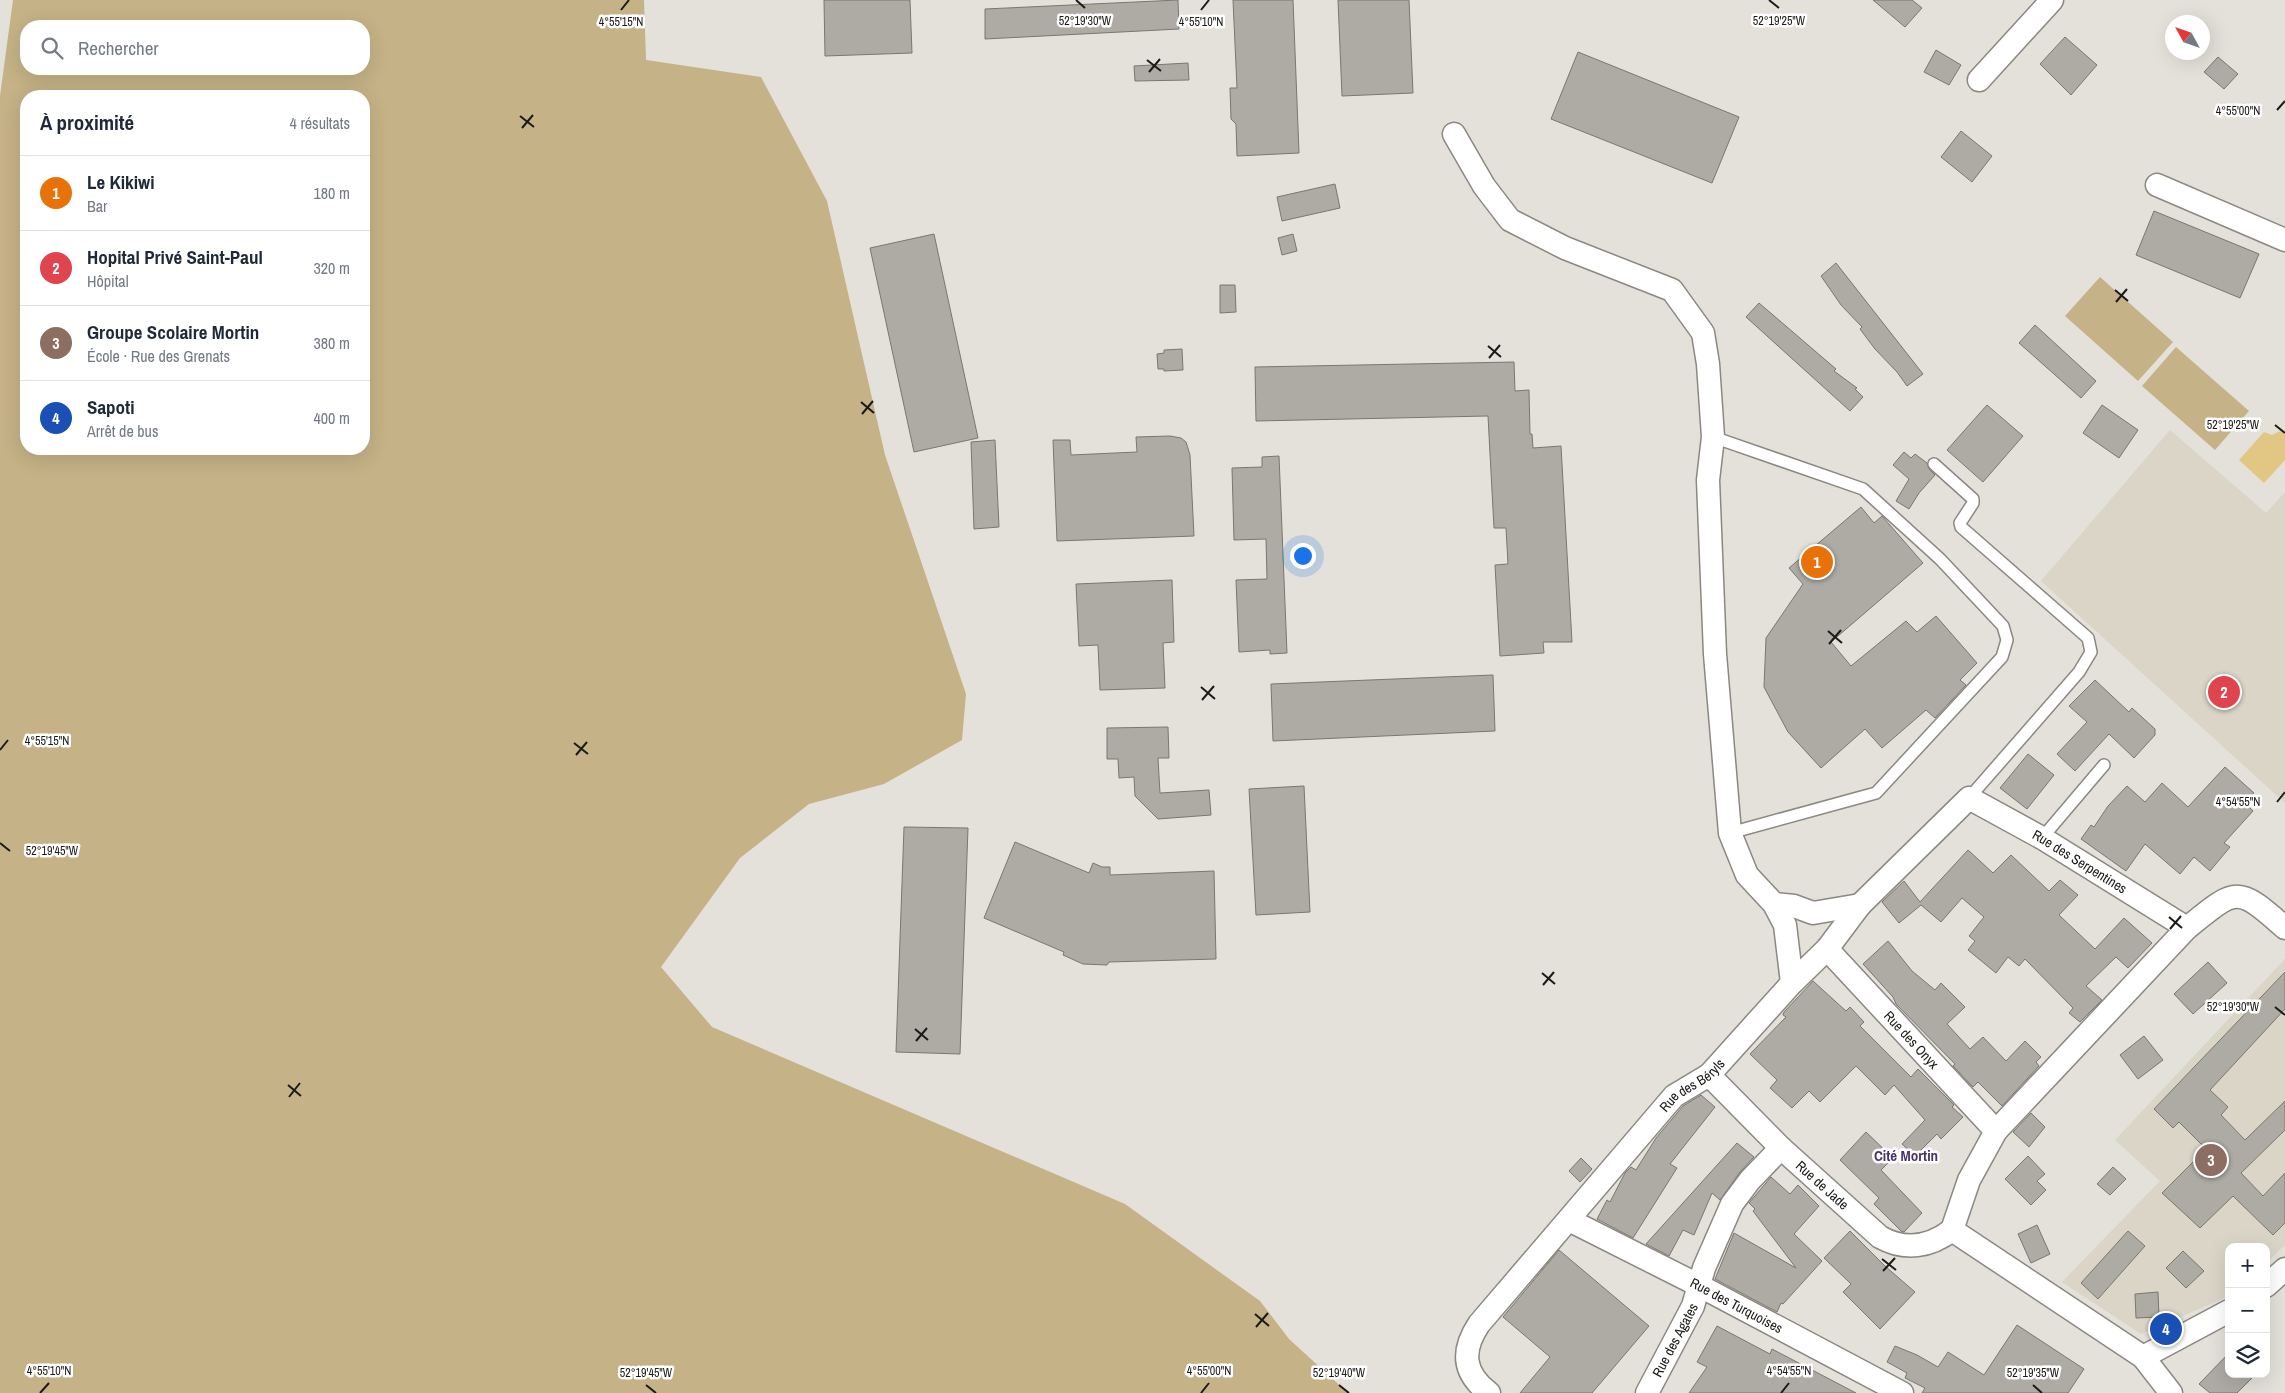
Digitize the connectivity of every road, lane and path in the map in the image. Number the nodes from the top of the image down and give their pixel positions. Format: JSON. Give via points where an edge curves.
{"nodes":[{"id":1,"x":2052,"y":0,"type":"edge"},
{"id":2,"x":1980,"y":80,"type":"dead end"},
{"id":3,"x":1454,"y":134,"type":"dead end"},
{"id":4,"x":2157,"y":185,"type":"dead end"},
{"id":5,"x":2285,"y":240,"type":"edge"},
{"id":6,"x":1713,"y":437,"type":"junction"},
{"id":7,"x":1934,"y":464,"type":"dead end"},
{"id":8,"x":2104,"y":765,"type":"dead end"},
{"id":9,"x":1969,"y":798,"type":"junction"},
{"id":10,"x":1730,"y":833,"type":"junction"},
{"id":11,"x":2042,"y":838,"type":"junction"},
{"id":12,"x":1774,"y":904,"type":"junction"},
{"id":13,"x":1860,"y":905,"type":"junction"},
{"id":14,"x":2187,"y":928,"type":"junction"},
{"id":15,"x":2285,"y":928,"type":"edge"},
{"id":16,"x":1827,"y":949,"type":"junction"},
{"id":17,"x":1792,"y":982,"type":"junction"},
{"id":18,"x":1709,"y":1075,"type":"junction"},
{"id":19,"x":1996,"y":1131,"type":"junction"},
{"id":20,"x":1781,"y":1148,"type":"junction"},
{"id":21,"x":1568,"y":1220,"type":"junction"},
{"id":22,"x":1952,"y":1230,"type":"junction"},
{"id":23,"x":2285,"y":1269,"type":"edge"},
{"id":24,"x":2270,"y":1282,"type":"edge"},
{"id":25,"x":1700,"y":1286,"type":"junction"},
{"id":26,"x":2225,"y":1313,"type":"edge"},
{"id":27,"x":2143,"y":1357,"type":"junction"},
{"id":28,"x":1489,"y":1393,"type":"edge"},
{"id":29,"x":1647,"y":1393,"type":"edge"},
{"id":30,"x":1902,"y":1393,"type":"edge"},
{"id":31,"x":2171,"y":1393,"type":"edge"}],
"edges":[{"from":1,"to":2,"type":"street"},
{"from":3,"to":6,"type":"street","via":[[1484,186],[1510,220],[1565,248],[1672,290],[1703,333]]},
{"from":4,"to":5,"type":"street"},
{"from":6,"to":10,"type":"street","via":[[1708,480],[1715,654]]},
{"from":6,"to":10,"type":"lane","via":[[1863,489],[1940,559],[2003,626],[2007,640],[2002,657],[1876,793]]},
{"from":7,"to":9,"type":"lane","via":[[1973,499],[1961,527],[2088,638],[2091,652],[2079,672]]},
{"from":8,"to":11,"type":"lane"},
{"from":9,"to":11,"type":"street","name":"Rue des Serpentines"},
{"from":9,"to":13,"type":"street","name":"Rue des Béryls"},
{"from":10,"to":12,"type":"street","via":[[1746,875]]},
{"from":11,"to":14,"type":"street","name":"Rue des Serpentines"},
{"from":12,"to":13,"type":"street","via":[[1794,906],[1813,913]]},
{"from":12,"to":17,"type":"street","via":[[1785,925]]},
{"from":13,"to":16,"type":"street","name":"Rue des Béryls"},
{"from":14,"to":15,"type":"street","via":[[2218,902],[2236,896],[2258,903]]},
{"from":14,"to":19,"type":"street"},
{"from":16,"to":17,"type":"street","name":"Rue des Béryls"},
{"from":16,"to":19,"type":"street","name":"Rue des Onyx"},
{"from":17,"to":18,"type":"street","name":"Rue des Béryls"},
{"from":18,"to":20,"type":"street","name":"Rue de Jade"},
{"from":18,"to":21,"type":"street","name":"Rue des Béryls","via":[[1674,1096]]},
{"from":19,"to":22,"type":"street","via":[[1969,1180]]},
{"from":20,"to":22,"type":"street","name":"Rue de Jade","via":[[1871,1231],[1890,1242],[1908,1246],[1926,1244]]},
{"from":20,"to":25,"type":"street","name":"Rue des Agates","via":[[1732,1204],[1704,1268]]},
{"from":21,"to":25,"type":"street","name":"Rue des Turquoises"},
{"from":21,"to":28,"type":"street","name":"Rue des Béryls","via":[[1472,1334],[1468,1363],[1476,1383]]},
{"from":22,"to":27,"type":"street"},
{"from":23,"to":24,"type":"street"},
{"from":25,"to":29,"type":"street","name":"Rue des Agates","via":[[1693,1306]]},
{"from":25,"to":30,"type":"street","name":"Rue des Turquoises"},
{"from":26,"to":27,"type":"street"},
{"from":27,"to":31,"type":"street"}]}
